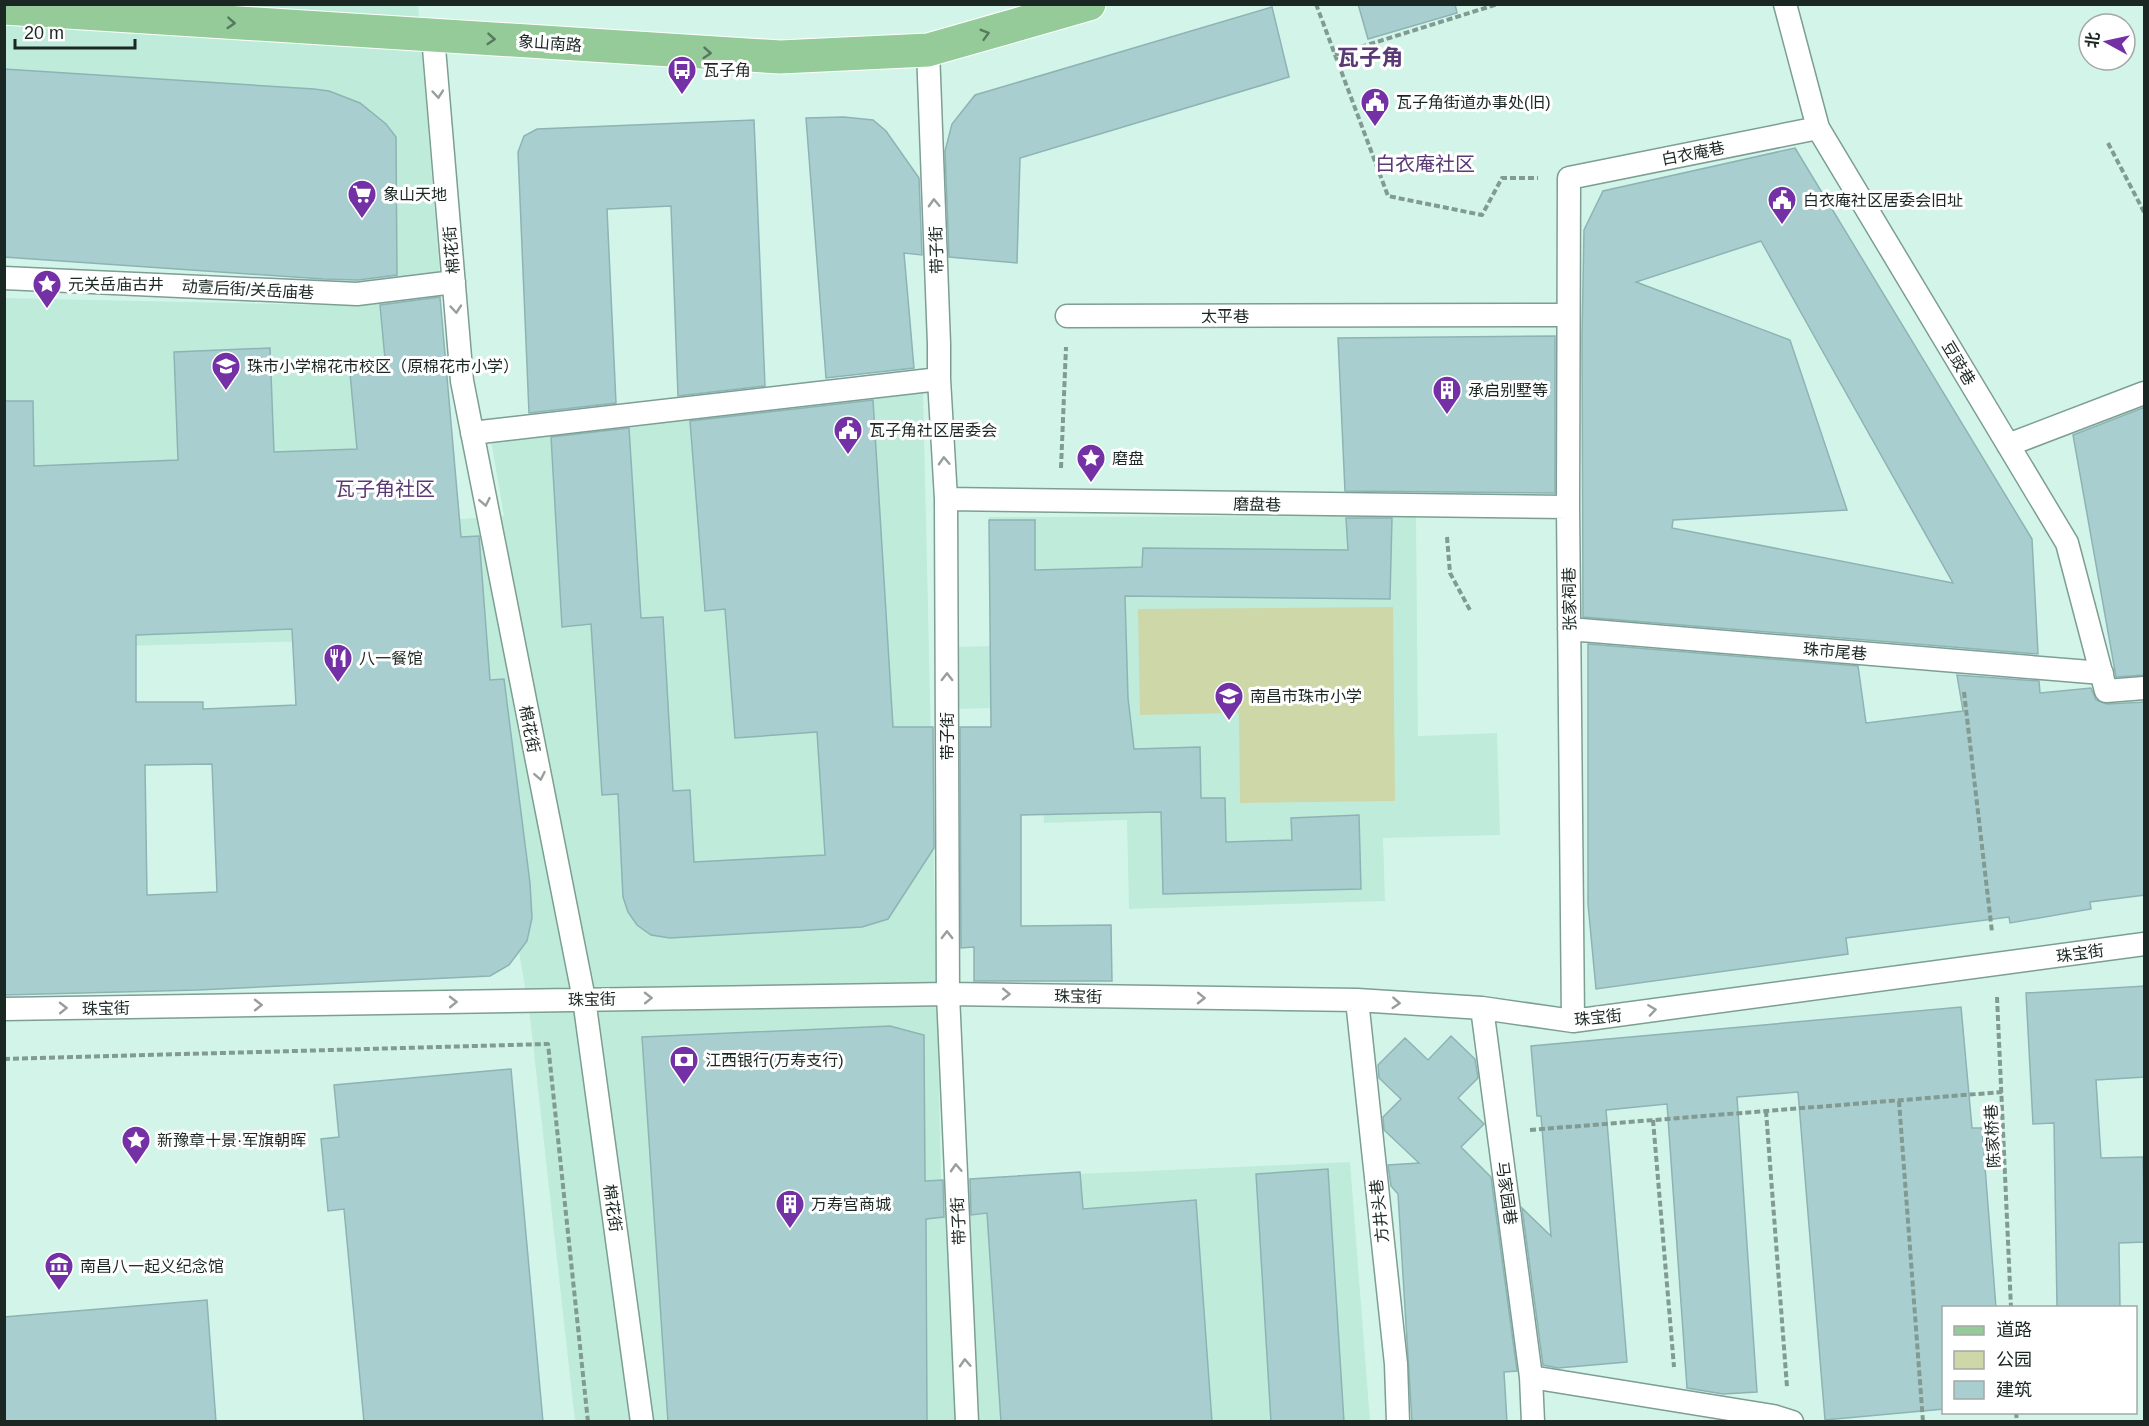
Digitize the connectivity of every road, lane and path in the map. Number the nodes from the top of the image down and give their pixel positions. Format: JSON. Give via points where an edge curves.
{"nodes":[{"id":1,"x":1089,"y":4,"type":"edge"},
{"id":2,"x":1316,"y":4,"type":"edge"},
{"id":3,"x":1498,"y":4,"type":"edge"},
{"id":4,"x":1786,"y":5,"type":"edge"},
{"id":5,"x":4,"y":8,"type":"edge"},
{"id":6,"x":433,"y":36,"type":"junction"},
{"id":7,"x":928,"y":50,"type":"junction"},
{"id":8,"x":1335,"y":55,"type":"junction"},
{"id":9,"x":1818,"y":128,"type":"junction"},
{"id":10,"x":2108,"y":143,"type":"dead end"},
{"id":11,"x":1569,"y":178,"type":"junction"},
{"id":12,"x":2145,"y":212,"type":"edge"},
{"id":13,"x":4,"y":278,"type":"edge"},
{"id":14,"x":454,"y":282,"type":"junction"},
{"id":15,"x":1568,"y":315,"type":"junction"},
{"id":16,"x":1067,"y":316,"type":"joint"},
{"id":17,"x":939,"y":378,"type":"junction"},
{"id":18,"x":2145,"y":393,"type":"edge"},
{"id":19,"x":472,"y":433,"type":"junction"},
{"id":20,"x":2008,"y":445,"type":"junction"},
{"id":21,"x":946,"y":499,"type":"junction"},
{"id":22,"x":1059,"y":501,"type":"junction"},
{"id":23,"x":1445,"y":506,"type":"junction"},
{"id":24,"x":1568,"y":507,"type":"junction"},
{"id":25,"x":1471,"y":612,"type":"dead end"},
{"id":26,"x":1569,"y":629,"type":"junction"},
{"id":27,"x":1961,"y":662,"type":"junction"},
{"id":28,"x":2102,"y":673,"type":"junction"},
{"id":29,"x":2145,"y":688,"type":"edge"},
{"id":30,"x":2145,"y":944,"type":"edge"},
{"id":31,"x":1995,"y":964,"type":"junction"},
{"id":32,"x":948,"y":994,"type":"junction"},
{"id":33,"x":584,"y":999,"type":"junction"},
{"id":34,"x":1357,"y":1000,"type":"junction"},
{"id":35,"x":1482,"y":1008,"type":"junction"},
{"id":36,"x":4,"y":1009,"type":"edge"},
{"id":37,"x":1573,"y":1021,"type":"junction"},
{"id":38,"x":4,"y":1059,"type":"edge"},
{"id":39,"x":2002,"y":1092,"type":"junction"},
{"id":40,"x":1899,"y":1101,"type":"junction"},
{"id":41,"x":1766,"y":1111,"type":"junction"},
{"id":42,"x":1653,"y":1120,"type":"junction"},
{"id":43,"x":1498,"y":1132,"type":"junction"},
{"id":44,"x":2012,"y":1306,"type":"edge"},
{"id":45,"x":1531,"y":1377,"type":"junction"},
{"id":46,"x":1677,"y":1400,"type":"junction"},
{"id":47,"x":1791,"y":1421,"type":"edge"},
{"id":48,"x":588,"y":1422,"type":"edge"},
{"id":49,"x":642,"y":1422,"type":"edge"},
{"id":50,"x":967,"y":1422,"type":"edge"},
{"id":51,"x":1398,"y":1422,"type":"edge"},
{"id":52,"x":1533,"y":1422,"type":"edge"},
{"id":53,"x":1923,"y":1422,"type":"edge"}],
"edges":[{"from":7,"to":1,"type":"main road","name":"象山南路","one_way":true},
{"from":2,"to":8,"type":"path"},
{"from":3,"to":8,"type":"path"},
{"from":4,"to":9,"type":"lane","name":"豆豉巷"},
{"from":5,"to":6,"type":"main road","name":"象山南路","one_way":true},
{"from":6,"to":7,"type":"main road","name":"象山南路","one_way":true,"via":[[780,57]]},
{"from":6,"to":14,"type":"lane","name":"棉花街","one_way":true},
{"from":17,"to":7,"type":"lane","name":"带子街","one_way":true},
{"from":8,"to":11,"type":"path","via":[[1388,196],[1482,215],[1502,178]]},
{"from":9,"to":11,"type":"lane","name":"白衣庵巷"},
{"from":9,"to":20,"type":"lane","name":"豆豉巷"},
{"from":10,"to":12,"type":"path"},
{"from":11,"to":15,"type":"lane","name":"张家祠巷"},
{"from":13,"to":14,"type":"lane","name":"动壹后街/关岳庙巷","via":[[357,294]]},
{"from":14,"to":19,"type":"lane","name":"棉花街","one_way":true,"via":[[462,381]]},
{"from":15,"to":16,"type":"lane","name":"太平巷"},
{"from":15,"to":24,"type":"lane","name":"张家祠巷"},
{"from":16,"to":22,"type":"path"},
{"from":17,"to":19,"type":"lane"},
{"from":21,"to":17,"type":"lane","name":"带子街","one_way":true},
{"from":18,"to":20,"type":"lane"},
{"from":19,"to":33,"type":"lane","name":"棉花街","one_way":true},
{"from":20,"to":28,"type":"lane","name":"豆豉巷","via":[[2067,543]]},
{"from":21,"to":22,"type":"lane","name":"磨盘巷"},
{"from":32,"to":21,"type":"lane","name":"带子街","one_way":true},
{"from":22,"to":23,"type":"lane","name":"磨盘巷"},
{"from":23,"to":24,"type":"lane","name":"磨盘巷"},
{"from":23,"to":25,"type":"path","via":[[1450,573]]},
{"from":24,"to":26,"type":"lane","name":"张家祠巷"},
{"from":26,"to":27,"type":"lane","name":"珠市尾巷"},
{"from":26,"to":37,"type":"lane","name":"张家祠巷"},
{"from":27,"to":28,"type":"lane","name":"珠市尾巷"},
{"from":27,"to":31,"type":"path","name":"陈家桥巷"},
{"from":28,"to":29,"type":"lane","name":"豆豉巷","via":[[2106,692]]},
{"from":30,"to":31,"type":"lane","name":"珠宝街"},
{"from":37,"to":31,"type":"lane","name":"珠宝街","one_way":true},
{"from":31,"to":39,"type":"path","name":"陈家桥巷"},
{"from":33,"to":32,"type":"lane","name":"珠宝街","one_way":true},
{"from":32,"to":34,"type":"lane","name":"珠宝街","one_way":true},
{"from":50,"to":32,"type":"lane","name":"带子街","one_way":true},
{"from":36,"to":33,"type":"lane","name":"珠宝街","one_way":true},
{"from":33,"to":49,"type":"lane","name":"棉花街"},
{"from":34,"to":35,"type":"lane","name":"珠宝街","one_way":true},
{"from":34,"to":51,"type":"lane","name":"方井头巷","via":[[1396,1364]]},
{"from":35,"to":37,"type":"lane","name":"珠宝街"},
{"from":35,"to":43,"type":"lane","name":"马家园巷"},
{"from":38,"to":48,"type":"path","via":[[548,1044]]},
{"from":39,"to":40,"type":"path"},
{"from":39,"to":44,"type":"path","name":"陈家桥巷"},
{"from":40,"to":41,"type":"path"},
{"from":40,"to":53,"type":"path"},
{"from":41,"to":42,"type":"path"},
{"from":41,"to":47,"type":"path"},
{"from":42,"to":43,"type":"path"},
{"from":42,"to":46,"type":"path"},
{"from":43,"to":45,"type":"lane","name":"马家园巷"},
{"from":45,"to":46,"type":"lane"},
{"from":45,"to":52,"type":"lane","name":"马家园巷"},
{"from":46,"to":47,"type":"lane"}]}
